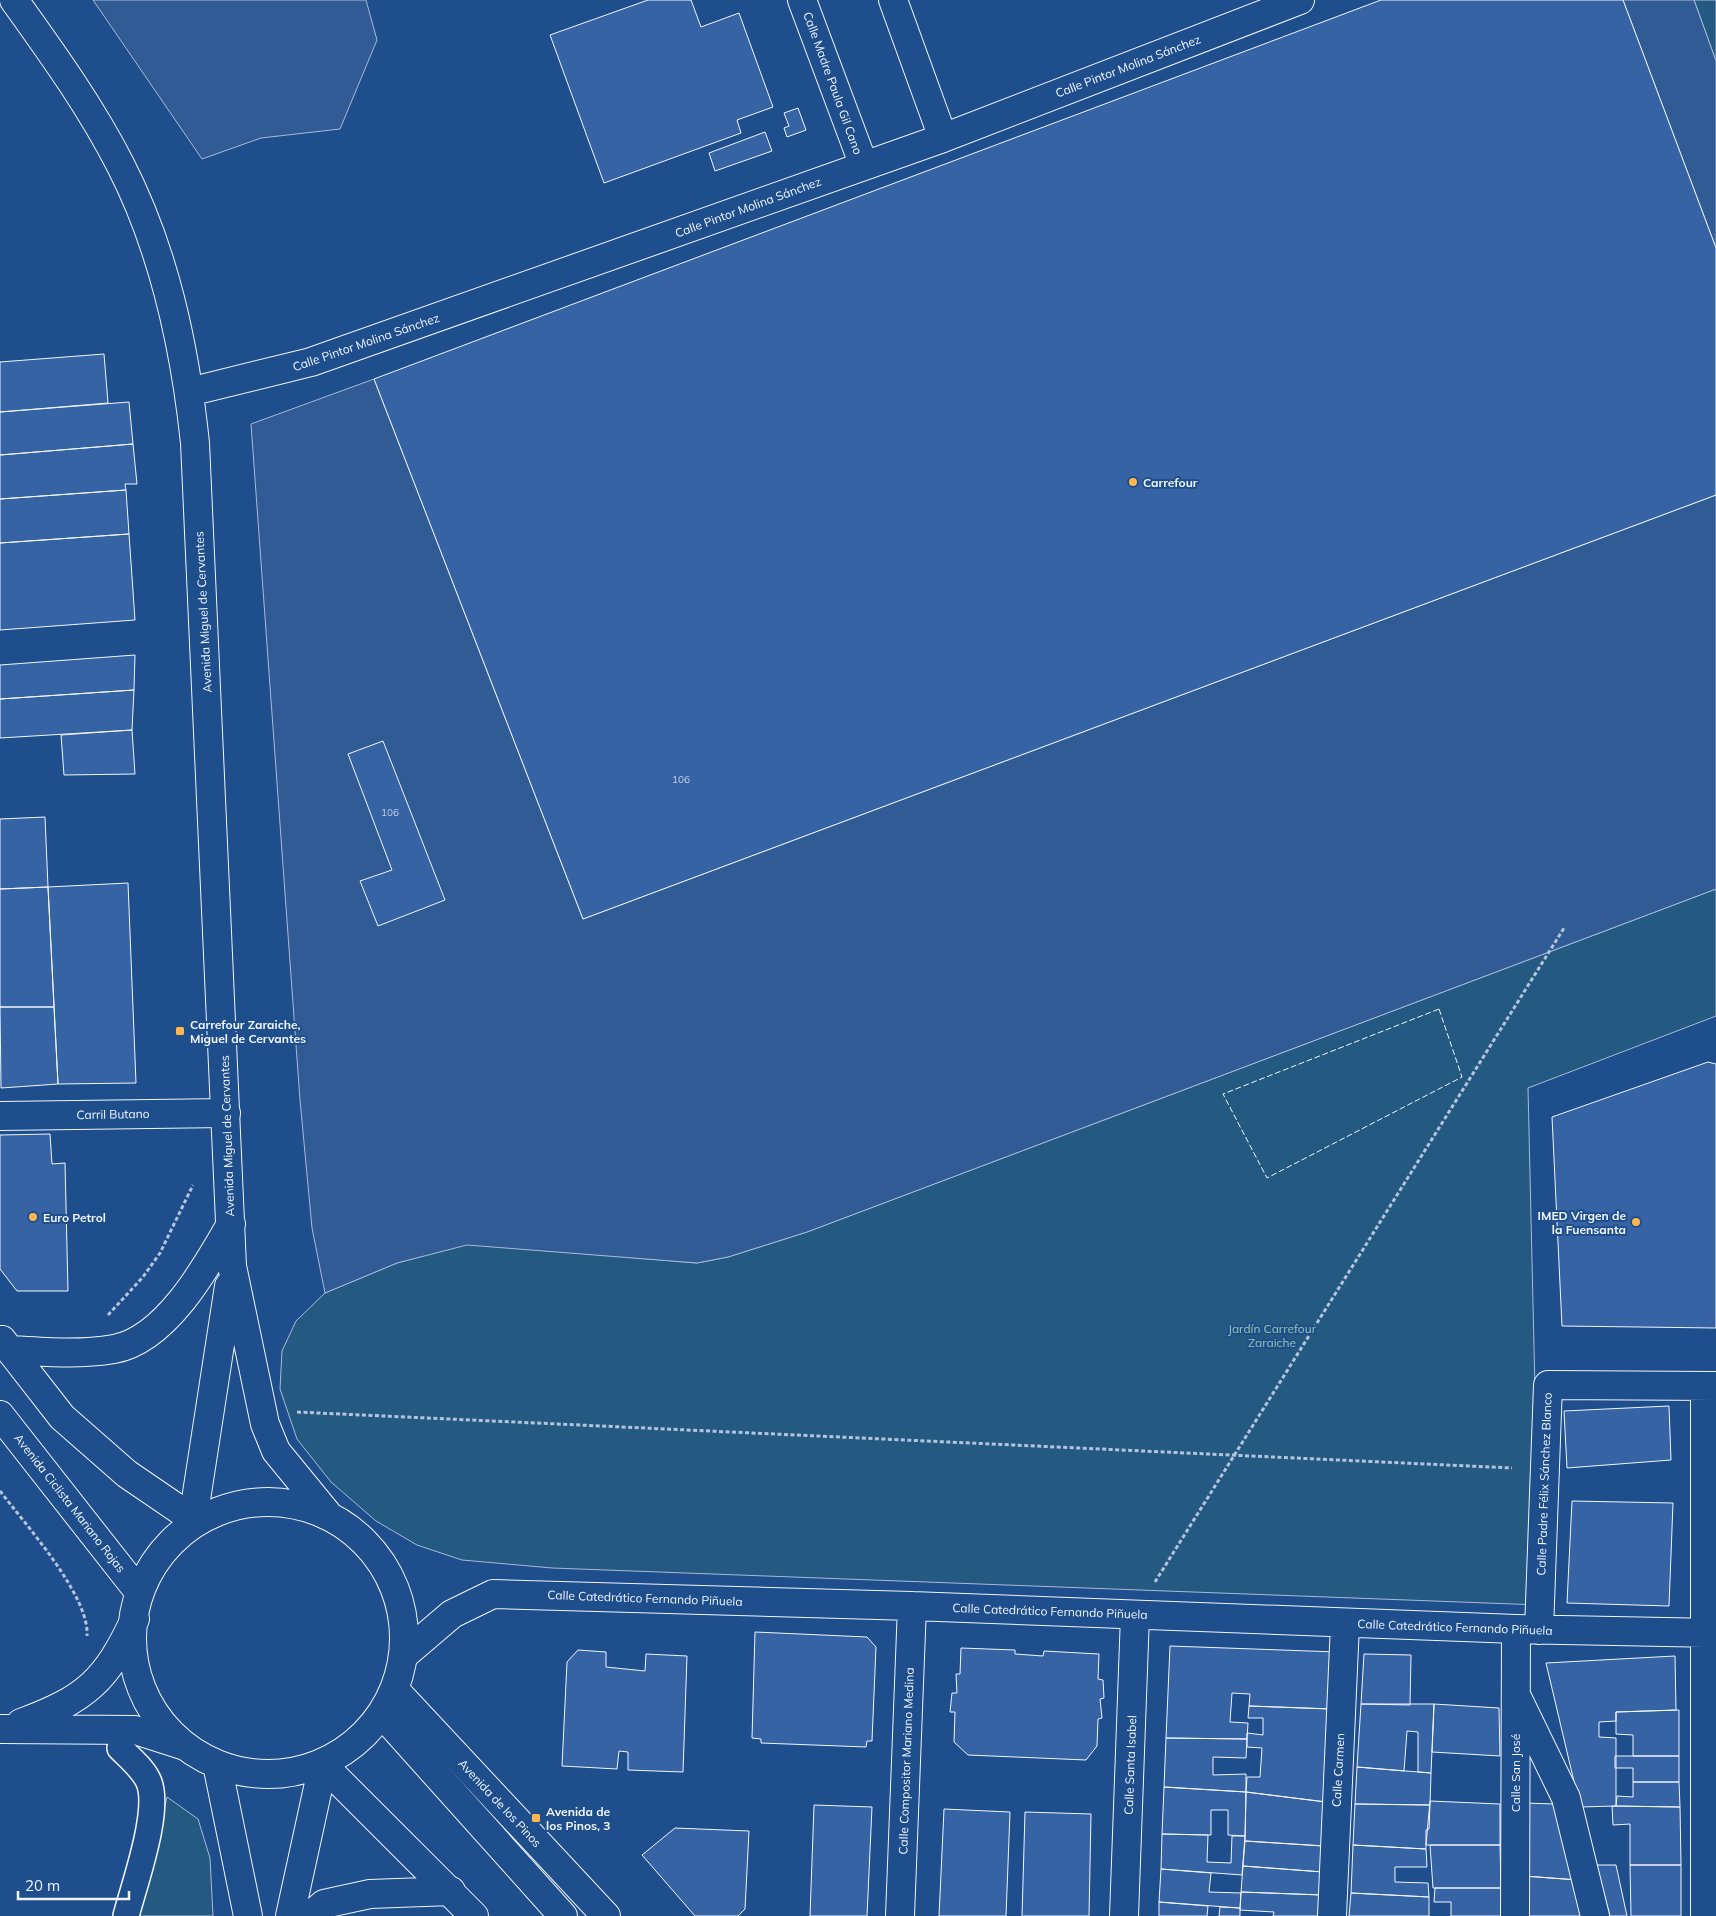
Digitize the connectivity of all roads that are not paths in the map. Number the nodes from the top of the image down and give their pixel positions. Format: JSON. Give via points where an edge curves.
{"nodes":[{"id":1,"x":14,"y":0,"type":"edge"},
{"id":2,"x":802,"y":0,"type":"edge"},
{"id":3,"x":893,"y":0,"type":"edge"},
{"id":4,"x":1300,"y":0,"type":"edge"},
{"id":5,"x":943,"y":138,"type":"junction"},
{"id":6,"x":864,"y":166,"type":"junction"},
{"id":7,"x":189,"y":392,"type":"junction"},
{"id":8,"x":226,"y":1113,"type":"junction"},
{"id":9,"x":0,"y":1116,"type":"edge"},
{"id":10,"x":231,"y":1224,"type":"junction"},
{"id":11,"x":232,"y":1266,"type":"junction"},
{"id":12,"x":5,"y":1344,"type":"edge"},
{"id":13,"x":1710,"y":1386,"type":"edge"},
{"id":14,"x":0,"y":1414,"type":"edge"},
{"id":15,"x":330,"y":1516,"type":"junction"},
{"id":16,"x":193,"y":1519,"type":"junction"},
{"id":17,"x":139,"y":1592,"type":"junction"},
{"id":18,"x":912,"y":1606,"type":"junction"},
{"id":19,"x":1135,"y":1615,"type":"junction"},
{"id":20,"x":135,"y":1619,"type":"junction"},
{"id":21,"x":1345,"y":1624,"type":"junction"},
{"id":22,"x":1527,"y":1630,"type":"junction"},
{"id":23,"x":1710,"y":1634,"type":"edge"},
{"id":24,"x":404,"y":1655,"type":"junction"},
{"id":25,"x":395,"y":1690,"type":"junction"},
{"id":26,"x":1516,"y":1693,"type":"junction"},
{"id":27,"x":382,"y":1714,"type":"junction"},
{"id":28,"x":2,"y":1729,"type":"edge"},
{"id":29,"x":185,"y":1746,"type":"junction"},
{"id":30,"x":120,"y":1748,"type":"dead end"},
{"id":31,"x":217,"y":1764,"type":"junction"},
{"id":32,"x":323,"y":1765,"type":"junction"},
{"id":33,"x":1711,"y":1795,"type":"edge"},
{"id":34,"x":451,"y":1891,"type":"junction"},
{"id":35,"x":126,"y":1916,"type":"edge"},
{"id":36,"x":248,"y":1916,"type":"edge"},
{"id":37,"x":290,"y":1916,"type":"edge"},
{"id":38,"x":310,"y":1916,"type":"edge"},
{"id":39,"x":466,"y":1916,"type":"edge"},
{"id":40,"x":474,"y":1916,"type":"edge"},
{"id":41,"x":563,"y":1916,"type":"edge"},
{"id":42,"x":606,"y":1916,"type":"edge"},
{"id":43,"x":900,"y":1916,"type":"edge"},
{"id":44,"x":1124,"y":1916,"type":"edge"},
{"id":45,"x":1332,"y":1916,"type":"edge"},
{"id":46,"x":1515,"y":1916,"type":"edge"},
{"id":47,"x":1595,"y":1916,"type":"edge"},
{"id":48,"x":1705,"y":1916,"type":"edge"}],
"edges":[{"from":1,"to":7,"type":"street","name":"Avenida Miguel de Cervantes","via":[[80,95],[133,192],[164,276]]},
{"from":2,"to":6,"type":"street","name":"Calle Madre Paula Gil Cano"},
{"from":3,"to":5,"type":"street"},
{"from":4,"to":5,"type":"street","name":"Calle Pintor Molina Sánchez"},
{"from":5,"to":6,"type":"street","name":"Calle Pintor Molina Sánchez"},
{"from":6,"to":7,"type":"street","name":"Calle Pintor Molina Sánchez","via":[[311,362]]},
{"from":7,"to":8,"type":"street","name":"Avenida Miguel de Cervantes","via":[[195,443]]},
{"from":8,"to":9,"type":"street","name":"Carril Butano"},
{"from":8,"to":10,"type":"street","name":"Avenida Miguel de Cervantes"},
{"from":10,"to":11,"type":"street","name":"Avenida Miguel de Cervantes"},
{"from":10,"to":12,"type":"street","via":[[201,1276],[146,1336],[115,1349],[65,1353]]},
{"from":11,"to":15,"type":"street","name":"Avenida Miguel de Cervantes","via":[[261,1410],[276,1451]]},
{"from":11,"to":16,"type":"street","name":"Avenida Miguel de Cervantes"},
{"from":12,"to":16,"type":"street","via":[[62,1416],[127,1474]]},
{"from":13,"to":22,"type":"street","name":"Calle Padre Félix Sánchez Blanco","via":[[1548,1385],[1545,1470]]},
{"from":13,"to":23,"type":"street"},
{"from":14,"to":17,"type":"street","name":"Avenida Ciclista Mariano Rojas"},
{"from":15,"to":16,"type":"street","via":[[273,1502],[232,1506]]},
{"from":15,"to":24,"type":"street","via":[[376,1554],[393,1582],[403,1613]]},
{"from":16,"to":17,"type":"street","via":[[168,1545]]},
{"from":17,"to":20,"type":"street"},
{"from":18,"to":19,"type":"street","name":"Calle Catedrático Fernando Piñuela"},
{"from":18,"to":24,"type":"street","name":"Calle Catedrático Fernando Piñuela","via":[[493,1594],[452,1614]]},
{"from":18,"to":43,"type":"street","name":"Calle Compositor Mariano Medina"},
{"from":19,"to":21,"type":"street","name":"Calle Catedrático Fernando Piñuela"},
{"from":19,"to":44,"type":"street","name":"Calle Santa Isabel"},
{"from":20,"to":28,"type":"street","via":[[110,1666],[78,1697],[54,1711]]},
{"from":20,"to":29,"type":"street","via":[[130,1654],[135,1675],[145,1697],[171,1734]]},
{"from":21,"to":22,"type":"street","name":"Calle Catedrático Fernando Piñuela"},
{"from":21,"to":45,"type":"street","name":"Calle Carmen"},
{"from":22,"to":23,"type":"street","name":"Calle Catedrático Fernando Piñuela"},
{"from":22,"to":26,"type":"street","name":"Calle San José"},
{"from":23,"to":33,"type":"street"},
{"from":24,"to":25,"type":"street"},
{"from":25,"to":27,"type":"street"},
{"from":25,"to":42,"type":"street","name":"Avenida de los Pinos"},
{"from":26,"to":46,"type":"street","name":"Calle San José"},
{"from":26,"to":47,"type":"street","via":[[1566,1798]]},
{"from":27,"to":32,"type":"street","via":[[358,1741]]},
{"from":27,"to":41,"type":"street"},
{"from":28,"to":29,"type":"street","via":[[135,1730]]},
{"from":29,"to":31,"type":"street"},
{"from":30,"to":35,"type":"street","via":[[138,1766],[152,1794],[147,1837]]},
{"from":31,"to":32,"type":"street","via":[[252,1773],[290,1772]]},
{"from":31,"to":36,"type":"street"},
{"from":32,"to":34,"type":"street"},
{"from":32,"to":37,"type":"street"},
{"from":33,"to":48,"type":"street"},
{"from":34,"to":38,"type":"street","via":[[370,1894],[324,1904]]},
{"from":34,"to":39,"type":"street"},
{"from":34,"to":40,"type":"street"}]}
